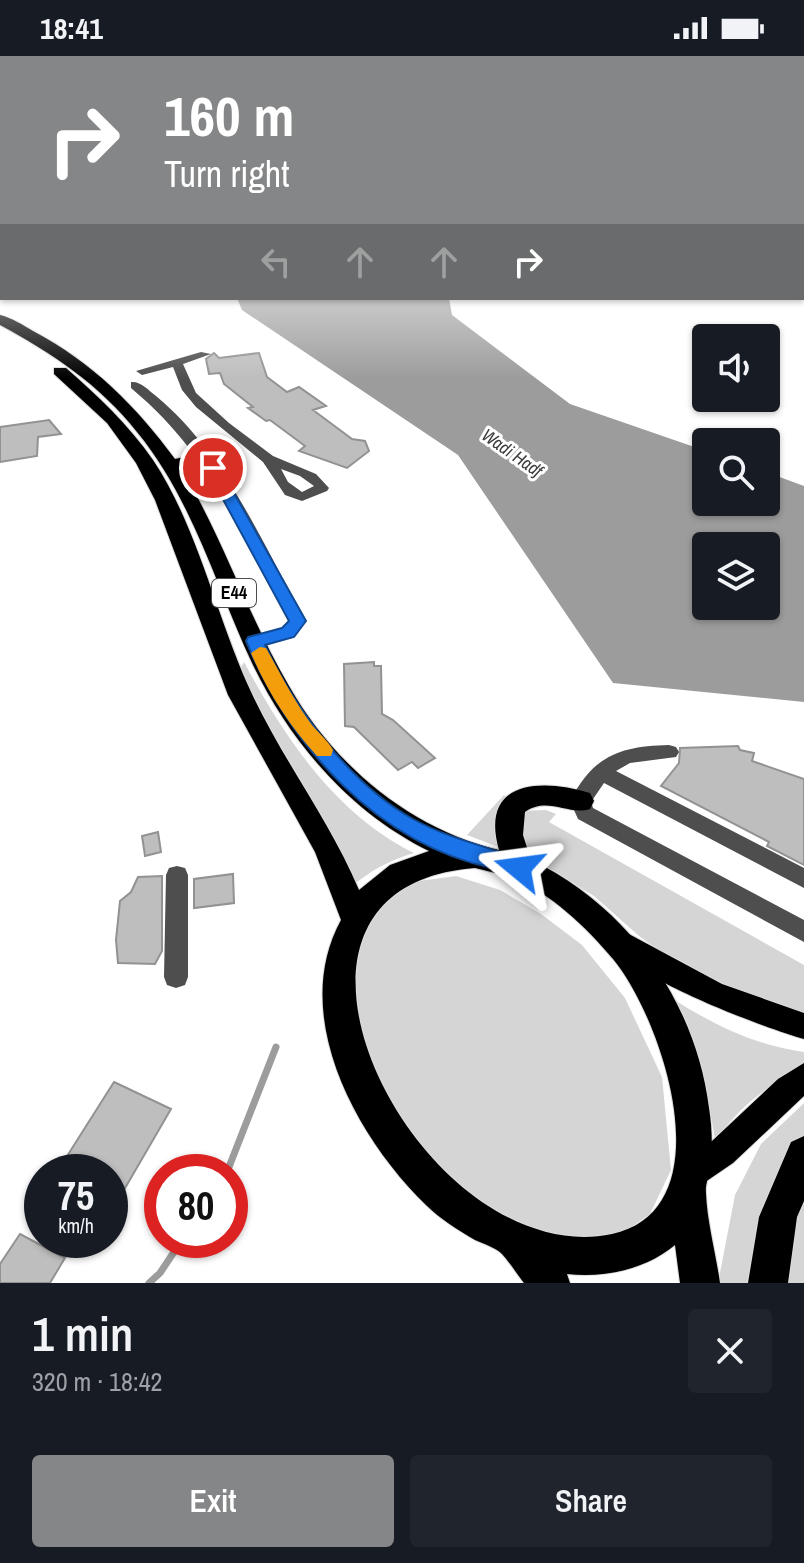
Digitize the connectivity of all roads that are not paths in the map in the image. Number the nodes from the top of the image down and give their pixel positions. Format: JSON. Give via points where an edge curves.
{"nodes":[{"id":1,"x":0,"y":319,"type":"edge"},
{"id":2,"x":0,"y":333,"type":"edge"},
{"id":3,"x":205,"y":354,"type":"dead end"},
{"id":4,"x":176,"y":362,"type":"junction"},
{"id":5,"x":205,"y":408,"type":"junction"},
{"id":6,"x":219,"y":420,"type":"junction"},
{"id":7,"x":236,"y":434,"type":"junction"},
{"id":8,"x":197,"y":444,"type":"junction"},
{"id":9,"x":268,"y":459,"type":"dead end"},
{"id":10,"x":171,"y":465,"type":"junction"},
{"id":11,"x":255,"y":641,"type":"junction"},
{"id":12,"x":223,"y":649,"type":"junction"},
{"id":13,"x":669,"y":752,"type":"dead end"},
{"id":14,"x":603,"y":773,"type":"junction"},
{"id":15,"x":580,"y":801,"type":"junction"},
{"id":16,"x":475,"y":856,"type":"junction"},
{"id":17,"x":519,"y":868,"type":"junction"},
{"id":18,"x":177,"y":875,"type":"dead end"},
{"id":19,"x":804,"y":879,"type":"edge"},
{"id":20,"x":355,"y":917,"type":"junction"},
{"id":21,"x":804,"y":932,"type":"edge"},
{"id":22,"x":613,"y":937,"type":"junction"},
{"id":23,"x":176,"y":977,"type":"dead end"},
{"id":24,"x":804,"y":1026,"type":"edge"},
{"id":25,"x":804,"y":1078,"type":"edge"},
{"id":26,"x":804,"y":1155,"type":"edge"},
{"id":27,"x":690,"y":1185,"type":"junction"},
{"id":28,"x":516,"y":1241,"type":"junction"},
{"id":29,"x":550,"y":1283,"type":"edge"},
{"id":30,"x":700,"y":1283,"type":"edge"},
{"id":31,"x":768,"y":1283,"type":"edge"}],
"edges":[{"from":1,"to":10,"type":"highway","number":"E44","via":[[60,351],[101,383],[149,432]]},
{"from":2,"to":12,"type":"highway","number":"E44","via":[[72,380],[129,438],[165,500]]},
{"from":3,"to":4,"type":"lane"},
{"from":4,"to":5,"type":"lane","via":[[188,392]]},
{"from":4,"to":8,"type":"lane","via":[[138,378]]},
{"from":5,"to":6,"type":"lane"},
{"from":5,"to":7,"type":"lane","via":[[228,418],[239,428]]},
{"from":6,"to":7,"type":"lane"},
{"from":6,"to":8,"type":"lane"},
{"from":7,"to":8,"type":"lane"},
{"from":7,"to":9,"type":"lane"},
{"from":8,"to":10,"type":"highway"},
{"from":8,"to":11,"type":"lane","via":[[297,621],[288,633]]},
{"from":10,"to":11,"type":"highway","number":"E44"},
{"from":11,"to":12,"type":"highway"},
{"from":11,"to":16,"type":"highway","number":"E44","via":[[272,680],[304,729],[348,778],[405,825]]},
{"from":12,"to":20,"type":"highway","number":"E44","via":[[240,695],[328,850]]},
{"from":13,"to":14,"type":"lane","via":[[623,755]]},
{"from":14,"to":15,"type":"lane"},
{"from":14,"to":19,"type":"lane"},
{"from":15,"to":17,"type":"highway","via":[[544,793],[512,807],[509,835]]},
{"from":15,"to":21,"type":"lane","via":[[590,818]]},
{"from":16,"to":17,"type":"highway"},
{"from":16,"to":20,"type":"highway","via":[[418,865],[372,895]]},
{"from":17,"to":22,"type":"highway","via":[[567,895]]},
{"from":18,"to":23,"type":"lane"},
{"from":20,"to":28,"type":"highway","via":[[339,959],[337,981],[346,1039],[362,1084],[386,1130],[420,1173],[464,1212]]},
{"from":22,"to":24,"type":"main road","via":[[686,982],[741,1007]]},
{"from":22,"to":27,"type":"highway","via":[[667,1015],[685,1064],[695,1118]]},
{"from":25,"to":27,"type":"main road","via":[[777,1097]]},
{"from":26,"to":31,"type":"highway","via":[[778,1217]]},
{"from":27,"to":28,"type":"highway","via":[[663,1230],[636,1247],[597,1257],[556,1255]]},
{"from":27,"to":30,"type":"highway"},
{"from":28,"to":29,"type":"highway"}]}
